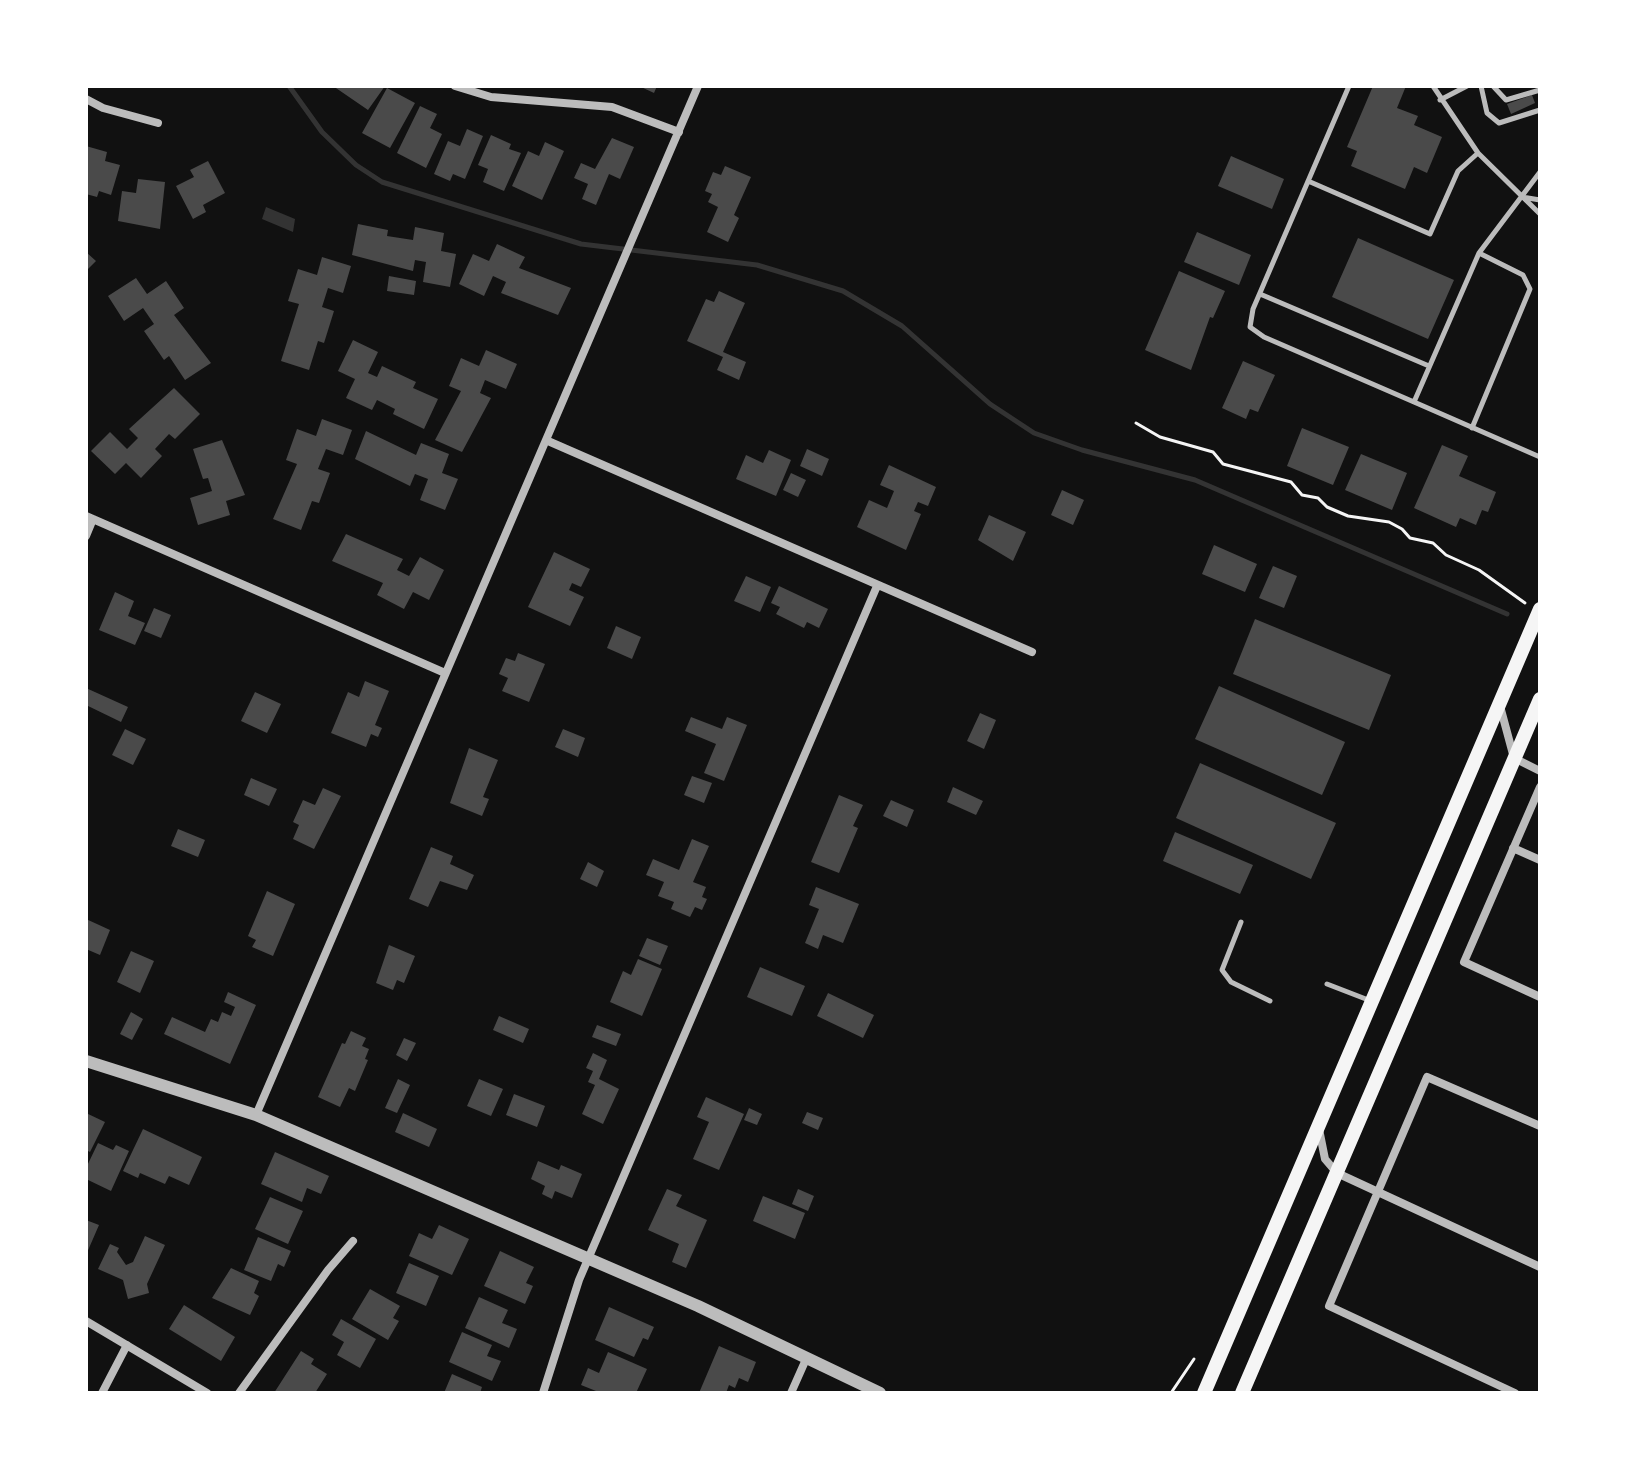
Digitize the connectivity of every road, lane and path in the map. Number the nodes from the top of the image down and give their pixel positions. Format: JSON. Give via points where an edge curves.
{"nodes":[{"id":1,"x":455,"y":86,"type":"edge"},
{"id":2,"x":698,"y":86,"type":"edge"},
{"id":3,"x":1349,"y":86,"type":"edge"},
{"id":4,"x":1433,"y":86,"type":"edge"},
{"id":5,"x":1467,"y":86,"type":"edge"},
{"id":6,"x":1481,"y":86,"type":"edge"},
{"id":7,"x":1493,"y":86,"type":"edge"},
{"id":8,"x":1540,"y":90,"type":"edge"},
{"id":9,"x":86,"y":99,"type":"edge"},
{"id":10,"x":1440,"y":100,"type":"junction"},
{"id":11,"x":1540,"y":110,"type":"edge"},
{"id":12,"x":158,"y":123,"type":"dead end"},
{"id":13,"x":679,"y":132,"type":"junction"},
{"id":14,"x":1478,"y":153,"type":"junction"},
{"id":15,"x":1540,"y":172,"type":"edge"},
{"id":16,"x":1308,"y":181,"type":"junction"},
{"id":17,"x":1521,"y":197,"type":"junction"},
{"id":18,"x":1540,"y":200,"type":"edge"},
{"id":19,"x":1540,"y":214,"type":"edge"},
{"id":20,"x":1479,"y":253,"type":"junction"},
{"id":21,"x":1260,"y":294,"type":"junction"},
{"id":22,"x":1429,"y":366,"type":"junction"},
{"id":23,"x":1414,"y":402,"type":"junction"},
{"id":24,"x":1136,"y":423,"type":"dead end"},
{"id":25,"x":1472,"y":428,"type":"junction"},
{"id":26,"x":548,"y":441,"type":"junction"},
{"id":27,"x":1540,"y":457,"type":"edge"},
{"id":28,"x":90,"y":517,"type":"edge"},
{"id":29,"x":86,"y":536,"type":"edge"},
{"id":30,"x":877,"y":586,"type":"junction"},
{"id":31,"x":1540,"y":610,"type":"edge"},
{"id":32,"x":1032,"y":652,"type":"dead end"},
{"id":33,"x":445,"y":673,"type":"junction"},
{"id":34,"x":1540,"y":699,"type":"edge"},
{"id":35,"x":1499,"y":703,"type":"junction"},
{"id":36,"x":1514,"y":758,"type":"junction"},
{"id":37,"x":1540,"y":771,"type":"edge"},
{"id":38,"x":1540,"y":787,"type":"edge"},
{"id":39,"x":1513,"y":848,"type":"junction"},
{"id":40,"x":1540,"y":860,"type":"edge"},
{"id":41,"x":1241,"y":922,"type":"dead end"},
{"id":42,"x":1327,"y":984,"type":"dead end"},
{"id":43,"x":1540,"y":997,"type":"edge"},
{"id":44,"x":1270,"y":1001,"type":"dead end"},
{"id":45,"x":1372,"y":1001,"type":"junction"},
{"id":46,"x":86,"y":1061,"type":"edge"},
{"id":47,"x":256,"y":1115,"type":"junction"},
{"id":48,"x":1540,"y":1126,"type":"edge"},
{"id":49,"x":1319,"y":1128,"type":"junction"},
{"id":50,"x":1337,"y":1173,"type":"junction"},
{"id":51,"x":1378,"y":1192,"type":"junction"},
{"id":52,"x":353,"y":1241,"type":"dead end"},
{"id":53,"x":588,"y":1258,"type":"junction"},
{"id":54,"x":1540,"y":1267,"type":"edge"},
{"id":55,"x":86,"y":1321,"type":"edge"},
{"id":56,"x":127,"y":1345,"type":"junction"},
{"id":57,"x":807,"y":1357,"type":"junction"},
{"id":58,"x":1194,"y":1359,"type":"dead end"},
{"id":59,"x":102,"y":1393,"type":"edge"},
{"id":60,"x":207,"y":1393,"type":"edge"},
{"id":61,"x":239,"y":1393,"type":"edge"},
{"id":62,"x":543,"y":1393,"type":"edge"},
{"id":63,"x":791,"y":1393,"type":"edge"},
{"id":64,"x":880,"y":1393,"type":"edge"},
{"id":65,"x":1171,"y":1393,"type":"edge"},
{"id":66,"x":1204,"y":1393,"type":"edge"},
{"id":67,"x":1242,"y":1393,"type":"edge"},
{"id":68,"x":1515,"y":1393,"type":"edge"}],
"edges":[{"from":1,"to":13,"type":"street","via":[[491,97],[612,107]]},
{"from":2,"to":13,"type":"street"},
{"from":3,"to":16,"type":"lane"},
{"from":4,"to":10,"type":"lane"},
{"from":5,"to":10,"type":"lane"},
{"from":6,"to":11,"type":"lane","via":[[1487,113],[1499,123]]},
{"from":7,"to":8,"type":"lane","via":[[1506,100]]},
{"from":9,"to":12,"type":"street"},
{"from":10,"to":14,"type":"lane"},
{"from":13,"to":26,"type":"street"},
{"from":14,"to":16,"type":"lane","via":[[1458,171],[1430,234]]},
{"from":14,"to":17,"type":"lane"},
{"from":15,"to":17,"type":"lane"},
{"from":16,"to":21,"type":"lane"},
{"from":17,"to":18,"type":"lane"},
{"from":17,"to":19,"type":"lane"},
{"from":17,"to":20,"type":"lane"},
{"from":20,"to":22,"type":"lane"},
{"from":20,"to":25,"type":"lane","via":[[1523,275],[1530,289]]},
{"from":21,"to":22,"type":"lane"},
{"from":21,"to":23,"type":"lane","via":[[1250,321],[1255,333]]},
{"from":22,"to":23,"type":"lane"},
{"from":23,"to":25,"type":"lane"},
{"from":24,"to":31,"type":"path","via":[[1160,437],[1213,452],[1223,464],[1291,482],[1302,495],[1348,516],[1389,522],[1410,538],[1433,543]]},
{"from":25,"to":27,"type":"lane"},
{"from":26,"to":30,"type":"street"},
{"from":26,"to":33,"type":"street"},
{"from":28,"to":29,"type":"street"},
{"from":28,"to":33,"type":"street"},
{"from":30,"to":32,"type":"street"},
{"from":30,"to":53,"type":"street"},
{"from":31,"to":35,"type":"main road"},
{"from":33,"to":47,"type":"street"},
{"from":34,"to":36,"type":"main road"},
{"from":35,"to":36,"type":"street"},
{"from":35,"to":45,"type":"main road"},
{"from":36,"to":37,"type":"street"},
{"from":36,"to":50,"type":"main road"},
{"from":38,"to":39,"type":"street"},
{"from":39,"to":40,"type":"street"},
{"from":39,"to":43,"type":"street","via":[[1464,962]]},
{"from":41,"to":44,"type":"lane","via":[[1222,970],[1231,982]]},
{"from":42,"to":45,"type":"lane"},
{"from":45,"to":49,"type":"main road"},
{"from":46,"to":47,"type":"street"},
{"from":47,"to":53,"type":"street"},
{"from":48,"to":51,"type":"street","via":[[1427,1077]]},
{"from":49,"to":50,"type":"street","via":[[1325,1159]]},
{"from":49,"to":66,"type":"main road"},
{"from":50,"to":51,"type":"street"},
{"from":50,"to":67,"type":"main road"},
{"from":51,"to":54,"type":"street"},
{"from":51,"to":68,"type":"street","via":[[1329,1306]]},
{"from":52,"to":61,"type":"street"},
{"from":53,"to":57,"type":"street"},
{"from":53,"to":62,"type":"street"},
{"from":55,"to":56,"type":"street"},
{"from":56,"to":59,"type":"street"},
{"from":56,"to":60,"type":"street"},
{"from":57,"to":63,"type":"street"},
{"from":57,"to":64,"type":"street"},
{"from":58,"to":65,"type":"path"}]}
